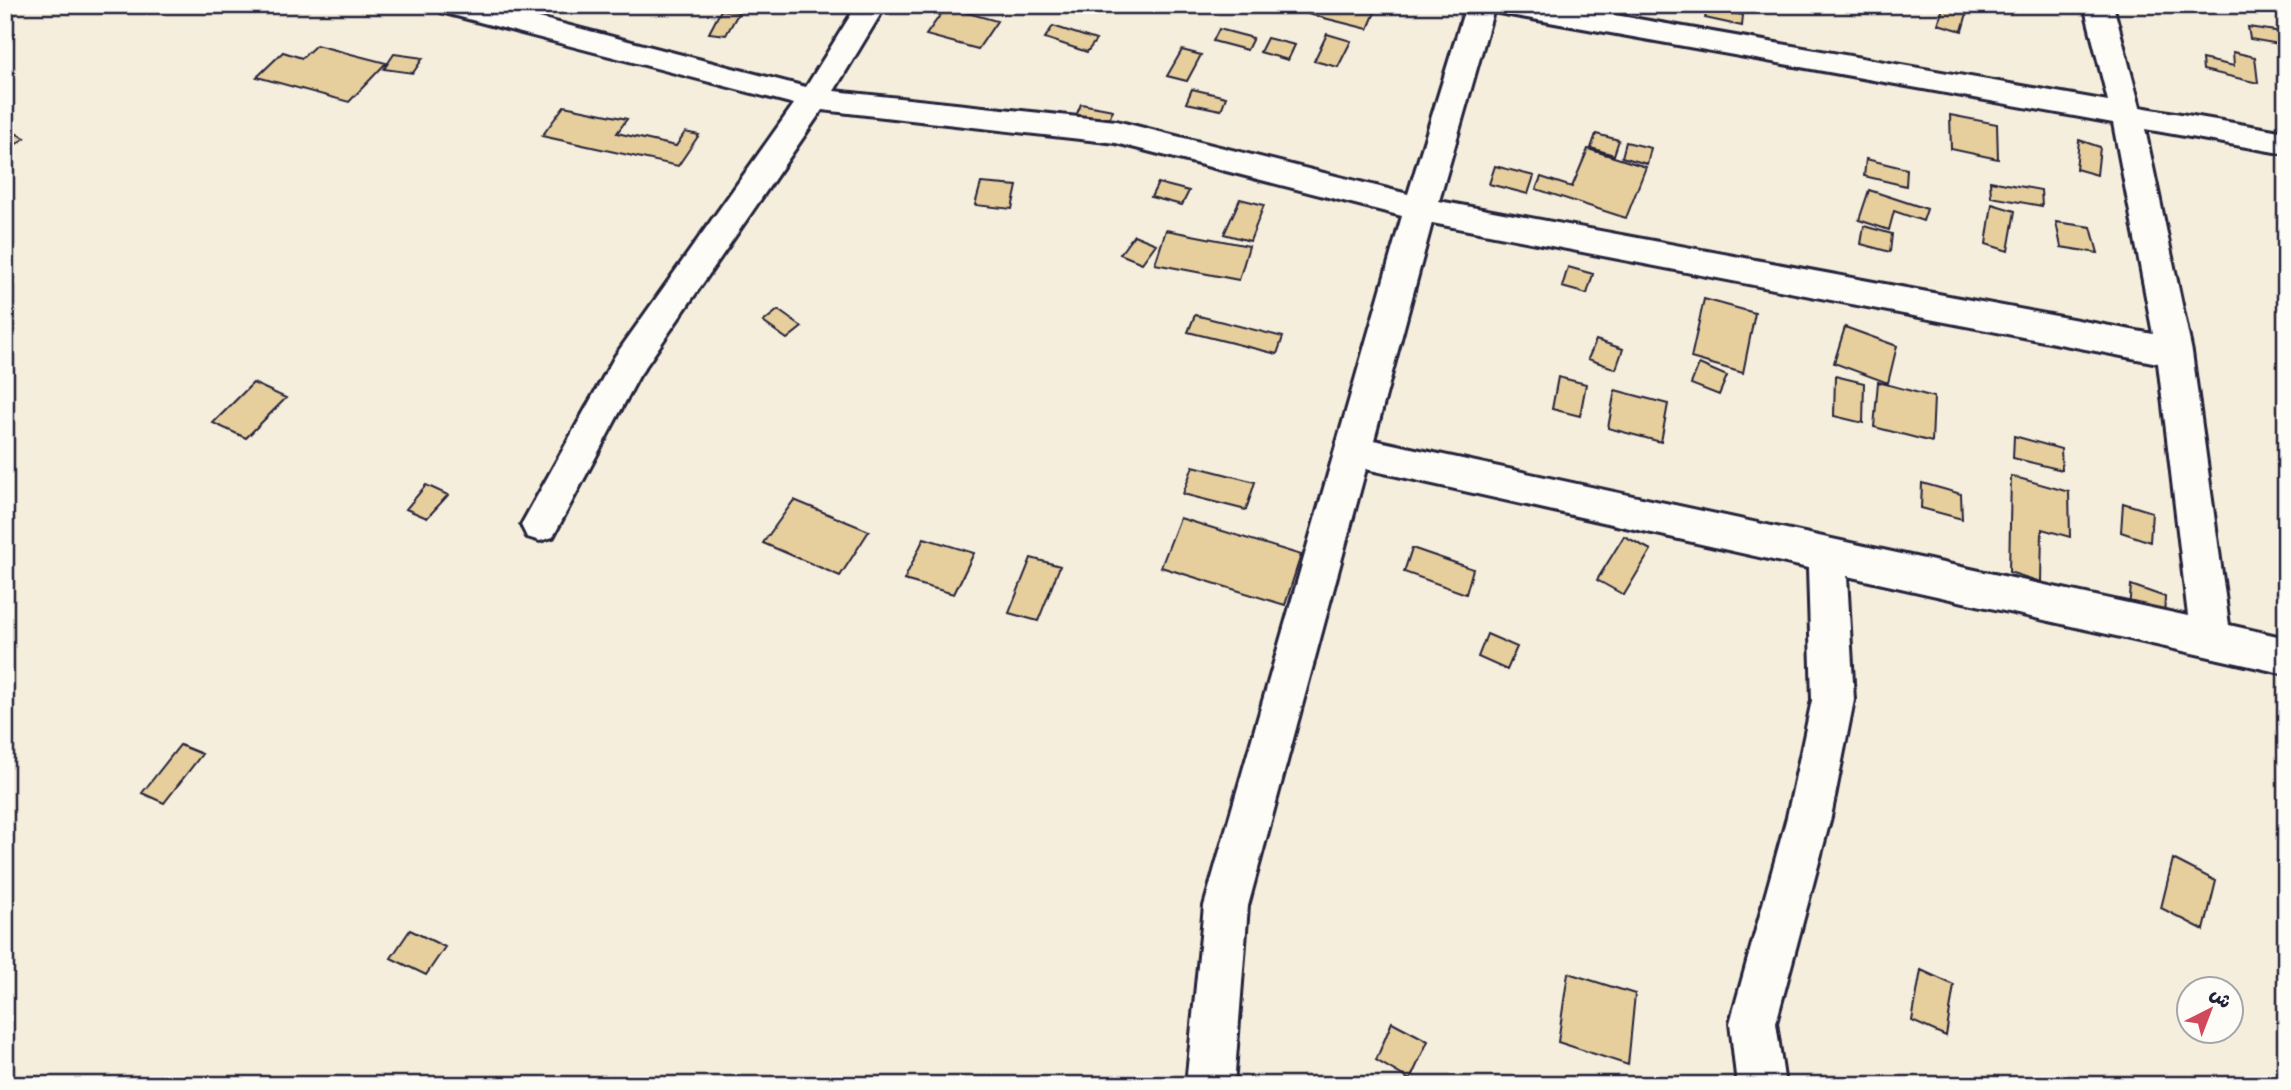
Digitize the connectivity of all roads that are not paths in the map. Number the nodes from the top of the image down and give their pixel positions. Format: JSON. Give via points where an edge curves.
{"nodes":[{"id":1,"x":451,"y":5,"type":"edge"},
{"id":2,"x":872,"y":5,"type":"edge"},
{"id":3,"x":1481,"y":5,"type":"edge"},
{"id":4,"x":1503,"y":5,"type":"edge"},
{"id":5,"x":2098,"y":5,"type":"edge"},
{"id":6,"x":814,"y":99,"type":"junction"},
{"id":7,"x":2127,"y":115,"type":"junction"},
{"id":8,"x":2286,"y":143,"type":"edge"},
{"id":9,"x":1420,"y":209,"type":"junction"},
{"id":10,"x":2174,"y":352,"type":"junction"},
{"id":11,"x":1354,"y":451,"type":"junction"},
{"id":12,"x":540,"y":525,"type":"dead end"},
{"id":13,"x":1827,"y":554,"type":"junction"},
{"id":14,"x":2211,"y":638,"type":"junction"},
{"id":15,"x":2286,"y":656,"type":"edge"},
{"id":16,"x":1210,"y":1085,"type":"edge"},
{"id":17,"x":1761,"y":1085,"type":"edge"}],
"edges":[{"from":1,"to":6,"type":"street"},
{"from":2,"to":6,"type":"street"},
{"from":3,"to":9,"type":"street"},
{"from":4,"to":7,"type":"street"},
{"from":5,"to":7,"type":"street"},
{"from":6,"to":9,"type":"street","via":[[1116,132]]},
{"from":6,"to":12,"type":"street","via":[[627,366]]},
{"from":7,"to":8,"type":"street"},
{"from":7,"to":10,"type":"street"},
{"from":9,"to":10,"type":"street"},
{"from":9,"to":11,"type":"street"},
{"from":10,"to":14,"type":"street"},
{"from":11,"to":13,"type":"street"},
{"from":11,"to":16,"type":"street","via":[[1226,906]]},
{"from":13,"to":14,"type":"street"},
{"from":13,"to":17,"type":"street","via":[[1833,700],[1810,817],[1753,1023]]},
{"from":14,"to":15,"type":"street"}]}
